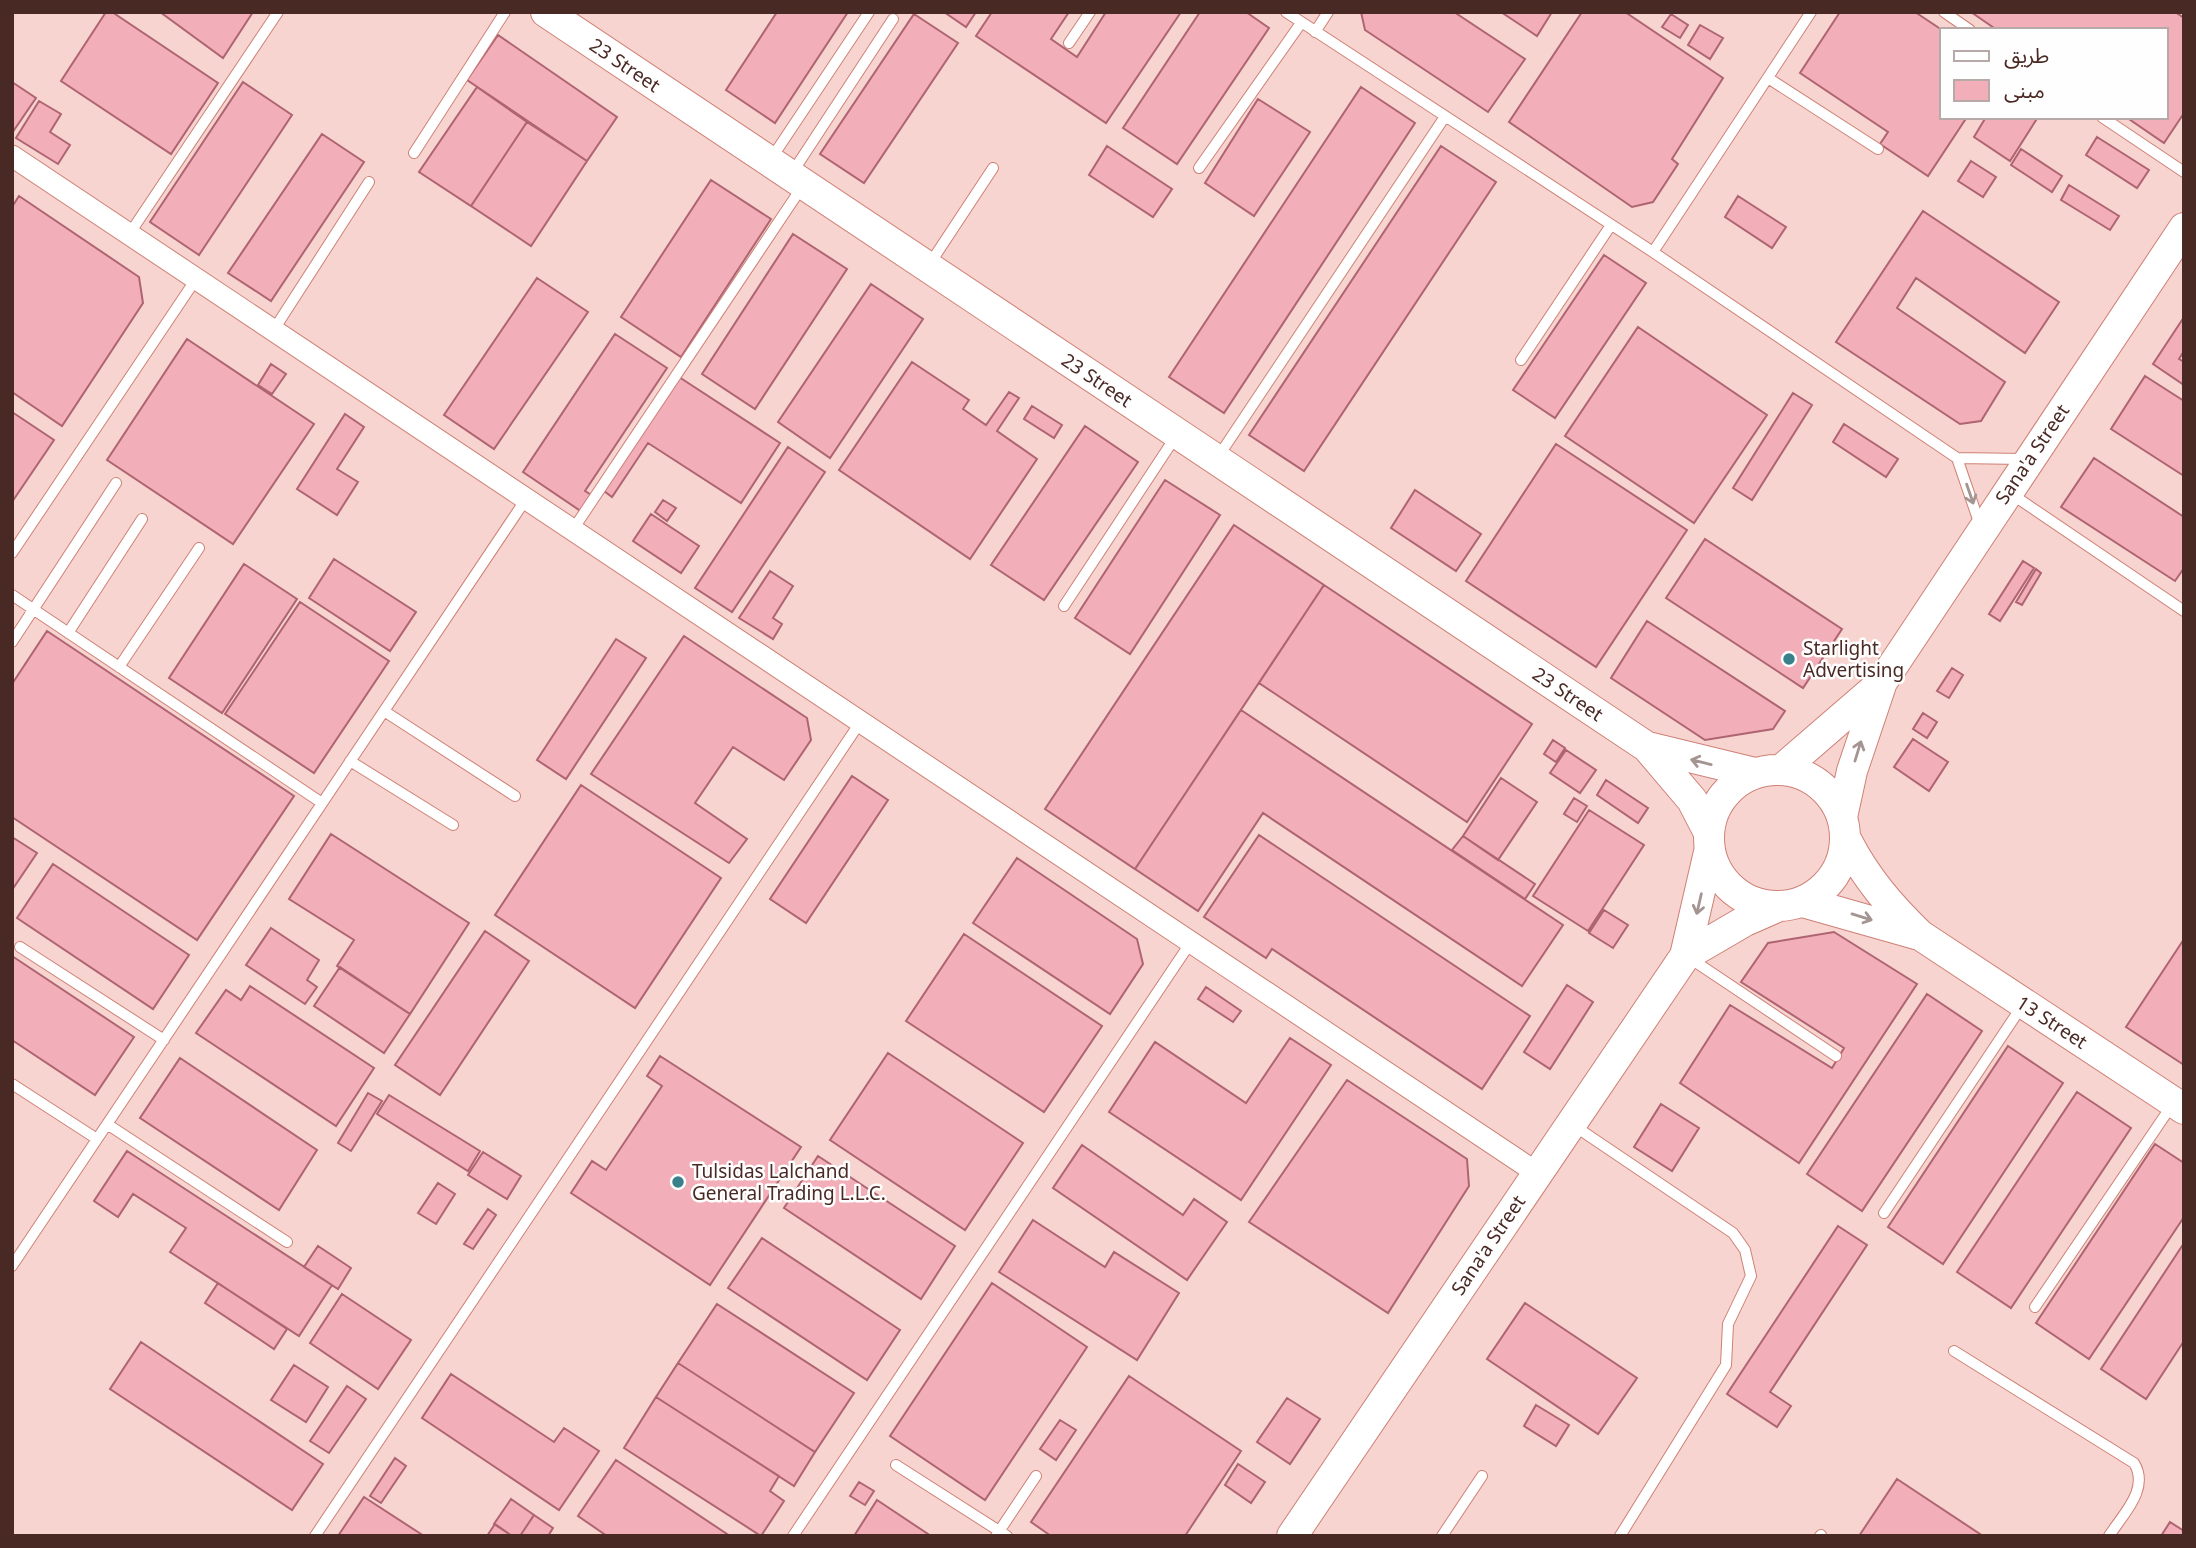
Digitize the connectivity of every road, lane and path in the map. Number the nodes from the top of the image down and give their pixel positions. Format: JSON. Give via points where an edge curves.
{"nodes":[{"id":1,"x":278,"y":12,"type":"edge"},
{"id":2,"x":505,"y":12,"type":"edge"},
{"id":3,"x":547,"y":12,"type":"edge"},
{"id":4,"x":869,"y":12,"type":"edge"},
{"id":5,"x":1090,"y":12,"type":"edge"},
{"id":6,"x":1286,"y":12,"type":"edge"},
{"id":7,"x":1328,"y":12,"type":"edge"},
{"id":8,"x":1811,"y":12,"type":"edge"},
{"id":9,"x":1944,"y":12,"type":"edge"},
{"id":10,"x":893,"y":19,"type":"dead end"},
{"id":11,"x":1301,"y":23,"type":"junction"},
{"id":12,"x":1967,"y":28,"type":"edge"},
{"id":13,"x":1315,"y":32,"type":"junction"},
{"id":14,"x":1069,"y":43,"type":"dead end"},
{"id":15,"x":1768,"y":78,"type":"junction"},
{"id":16,"x":1444,"y":118,"type":"junction"},
{"id":17,"x":2105,"y":119,"type":"edge"},
{"id":18,"x":1878,"y":149,"type":"dead end"},
{"id":19,"x":414,"y":153,"type":"dead end"},
{"id":20,"x":12,"y":156,"type":"edge"},
{"id":21,"x":993,"y":168,"type":"dead end"},
{"id":22,"x":1199,"y":169,"type":"dead end"},
{"id":23,"x":2184,"y":172,"type":"edge"},
{"id":24,"x":787,"y":174,"type":"junction"},
{"id":25,"x":369,"y":182,"type":"dead end"},
{"id":26,"x":1611,"y":225,"type":"junction"},
{"id":27,"x":2184,"y":228,"type":"edge"},
{"id":28,"x":128,"y":236,"type":"junction"},
{"id":29,"x":1653,"y":252,"type":"junction"},
{"id":30,"x":928,"y":268,"type":"junction"},
{"id":31,"x":196,"y":279,"type":"junction"},
{"id":32,"x":273,"y":331,"type":"junction"},
{"id":33,"x":1521,"y":360,"type":"dead end"},
{"id":34,"x":1177,"y":433,"type":"junction"},
{"id":35,"x":1957,"y":458,"type":"junction"},
{"id":36,"x":2030,"y":458,"type":"junction"},
{"id":37,"x":1216,"y":459,"type":"junction"},
{"id":38,"x":116,"y":483,"type":"dead end"},
{"id":39,"x":2008,"y":491,"type":"junction"},
{"id":40,"x":526,"y":499,"type":"junction"},
{"id":41,"x":142,"y":519,"type":"dead end"},
{"id":42,"x":572,"y":531,"type":"junction"},
{"id":43,"x":1981,"y":531,"type":"junction"},
{"id":44,"x":199,"y":548,"type":"dead end"},
{"id":45,"x":12,"y":553,"type":"edge"},
{"id":46,"x":12,"y":595,"type":"edge"},
{"id":47,"x":1064,"y":606,"type":"dead end"},
{"id":48,"x":34,"y":610,"type":"junction"},
{"id":49,"x":2184,"y":611,"type":"edge"},
{"id":50,"x":68,"y":633,"type":"junction"},
{"id":51,"x":12,"y":642,"type":"edge"},
{"id":52,"x":120,"y":667,"type":"junction"},
{"id":53,"x":1882,"y":682,"type":"junction"},
{"id":54,"x":384,"y":711,"type":"junction"},
{"id":55,"x":861,"y":721,"type":"junction"},
{"id":56,"x":1647,"y":747,"type":"junction"},
{"id":57,"x":350,"y":761,"type":"junction"},
{"id":58,"x":1768,"y":772,"type":"junction"},
{"id":59,"x":514,"y":796,"type":"dead end"},
{"id":60,"x":322,"y":803,"type":"junction"},
{"id":61,"x":453,"y":825,"type":"dead end"},
{"id":62,"x":1844,"y":829,"type":"junction"},
{"id":63,"x":1709,"y":841,"type":"junction"},
{"id":64,"x":1790,"y":905,"type":"junction"},
{"id":65,"x":1920,"y":935,"type":"junction"},
{"id":66,"x":1191,"y":942,"type":"junction"},
{"id":67,"x":20,"y":947,"type":"dead end"},
{"id":68,"x":1685,"y":956,"type":"junction"},
{"id":69,"x":2024,"y":1003,"type":"junction"},
{"id":70,"x":164,"y":1040,"type":"junction"},
{"id":71,"x":1836,"y":1056,"type":"dead end"},
{"id":72,"x":12,"y":1084,"type":"edge"},
{"id":73,"x":2179,"y":1105,"type":"edge"},
{"id":74,"x":107,"y":1124,"type":"junction"},
{"id":75,"x":1570,"y":1124,"type":"junction"},
{"id":76,"x":97,"y":1139,"type":"junction"},
{"id":77,"x":1537,"y":1173,"type":"junction"},
{"id":78,"x":1884,"y":1213,"type":"dead end"},
{"id":79,"x":287,"y":1242,"type":"dead end"},
{"id":80,"x":12,"y":1266,"type":"edge"},
{"id":81,"x":2035,"y":1307,"type":"dead end"},
{"id":82,"x":1954,"y":1351,"type":"dead end"},
{"id":83,"x":896,"y":1465,"type":"dead end"},
{"id":84,"x":1036,"y":1476,"type":"dead end"},
{"id":85,"x":1482,"y":1476,"type":"dead end"},
{"id":86,"x":1001,"y":1534,"type":"edge"},
{"id":87,"x":315,"y":1536,"type":"edge"},
{"id":88,"x":793,"y":1536,"type":"edge"},
{"id":89,"x":1292,"y":1536,"type":"edge"},
{"id":90,"x":1442,"y":1536,"type":"edge"},
{"id":91,"x":1620,"y":1536,"type":"edge"},
{"id":92,"x":2109,"y":1536,"type":"edge"}],
"edges":[{"from":1,"to":28,"type":"lane"},
{"from":2,"to":19,"type":"lane"},
{"from":3,"to":24,"type":"street","name":"23 Street"},
{"from":4,"to":24,"type":"lane"},
{"from":5,"to":14,"type":"lane"},
{"from":6,"to":11,"type":"lane"},
{"from":7,"to":13,"type":"lane"},
{"from":8,"to":15,"type":"lane"},
{"from":9,"to":12,"type":"lane"},
{"from":10,"to":24,"type":"lane"},
{"from":11,"to":13,"type":"lane"},
{"from":11,"to":22,"type":"lane"},
{"from":13,"to":16,"type":"lane"},
{"from":15,"to":18,"type":"lane"},
{"from":15,"to":29,"type":"lane"},
{"from":16,"to":26,"type":"lane"},
{"from":16,"to":37,"type":"lane"},
{"from":17,"to":23,"type":"lane"},
{"from":20,"to":28,"type":"street"},
{"from":21,"to":30,"type":"lane"},
{"from":24,"to":30,"type":"street","name":"23 Street"},
{"from":24,"to":42,"type":"lane"},
{"from":25,"to":32,"type":"lane"},
{"from":26,"to":29,"type":"lane"},
{"from":26,"to":33,"type":"lane"},
{"from":27,"to":36,"type":"street","name":"Sana'a Street"},
{"from":28,"to":31,"type":"street"},
{"from":29,"to":35,"type":"lane"},
{"from":30,"to":34,"type":"street","name":"23 Street"},
{"from":31,"to":32,"type":"street"},
{"from":31,"to":45,"type":"lane"},
{"from":32,"to":40,"type":"street"},
{"from":34,"to":37,"type":"street","name":"23 Street"},
{"from":34,"to":47,"type":"lane"},
{"from":35,"to":36,"type":"lane"},
{"from":35,"to":43,"type":"lane","one_way":true},
{"from":36,"to":39,"type":"street","name":"Sana'a Street"},
{"from":37,"to":56,"type":"street","name":"23 Street"},
{"from":38,"to":48,"type":"lane"},
{"from":39,"to":43,"type":"street","name":"Sana'a Street"},
{"from":39,"to":49,"type":"lane"},
{"from":40,"to":42,"type":"street"},
{"from":40,"to":54,"type":"lane"},
{"from":41,"to":50,"type":"lane"},
{"from":42,"to":55,"type":"street"},
{"from":43,"to":53,"type":"street","name":"Sana'a Street"},
{"from":44,"to":52,"type":"lane"},
{"from":46,"to":48,"type":"lane"},
{"from":48,"to":50,"type":"lane"},
{"from":48,"to":51,"type":"lane"},
{"from":50,"to":52,"type":"lane"},
{"from":52,"to":60,"type":"lane"},
{"from":53,"to":58,"type":"street","name":"Sana'a Street"},
{"from":62,"to":53,"type":"street","name":"Sana'a Street","one_way":true,"via":[[1852,771]]},
{"from":54,"to":57,"type":"lane"},
{"from":54,"to":59,"type":"lane"},
{"from":55,"to":66,"type":"street"},
{"from":55,"to":87,"type":"lane"},
{"from":58,"to":56,"type":"street","name":"23 Street","one_way":true},
{"from":56,"to":63,"type":"street","name":"23 Street","via":[[1685,791]]},
{"from":57,"to":60,"type":"lane"},
{"from":57,"to":61,"type":"lane"},
{"from":58,"to":62,"type":"street","via":[[1807,777],[1828,793]]},
{"from":58,"to":63,"type":"street","via":[[1738,782],[1723,795],[1713,812]]},
{"from":60,"to":70,"type":"lane"},
{"from":62,"to":64,"type":"street","via":[[1833,878],[1819,892]]},
{"from":62,"to":65,"type":"street","name":"13 Street","via":[[1863,872]]},
{"from":63,"to":64,"type":"street","via":[[1718,874],[1733,891],[1754,903]]},
{"from":63,"to":68,"type":"street","name":"Sana'a Street","one_way":true},
{"from":64,"to":65,"type":"street","name":"13 Street","one_way":true},
{"from":64,"to":68,"type":"street","name":"Sana'a Street","via":[[1735,926]]},
{"from":65,"to":69,"type":"street","name":"13 Street"},
{"from":66,"to":77,"type":"street"},
{"from":66,"to":88,"type":"lane"},
{"from":67,"to":70,"type":"lane"},
{"from":68,"to":71,"type":"lane"},
{"from":68,"to":75,"type":"street","name":"Sana'a Street"},
{"from":69,"to":73,"type":"street","name":"13 Street"},
{"from":69,"to":78,"type":"lane"},
{"from":70,"to":74,"type":"lane"},
{"from":72,"to":76,"type":"lane"},
{"from":73,"to":81,"type":"lane"},
{"from":74,"to":76,"type":"lane"},
{"from":74,"to":79,"type":"lane"},
{"from":75,"to":77,"type":"street","name":"Sana'a Street"},
{"from":75,"to":91,"type":"lane","via":[[1733,1233],[1751,1268],[1749,1285],[1728,1324],[1726,1365]]},
{"from":76,"to":80,"type":"lane"},
{"from":77,"to":89,"type":"street","name":"Sana'a Street"},
{"from":82,"to":92,"type":"lane","via":[[2134,1463],[2140,1476],[2139,1490]]},
{"from":83,"to":86,"type":"lane"},
{"from":84,"to":86,"type":"lane"},
{"from":85,"to":90,"type":"lane"}]}
